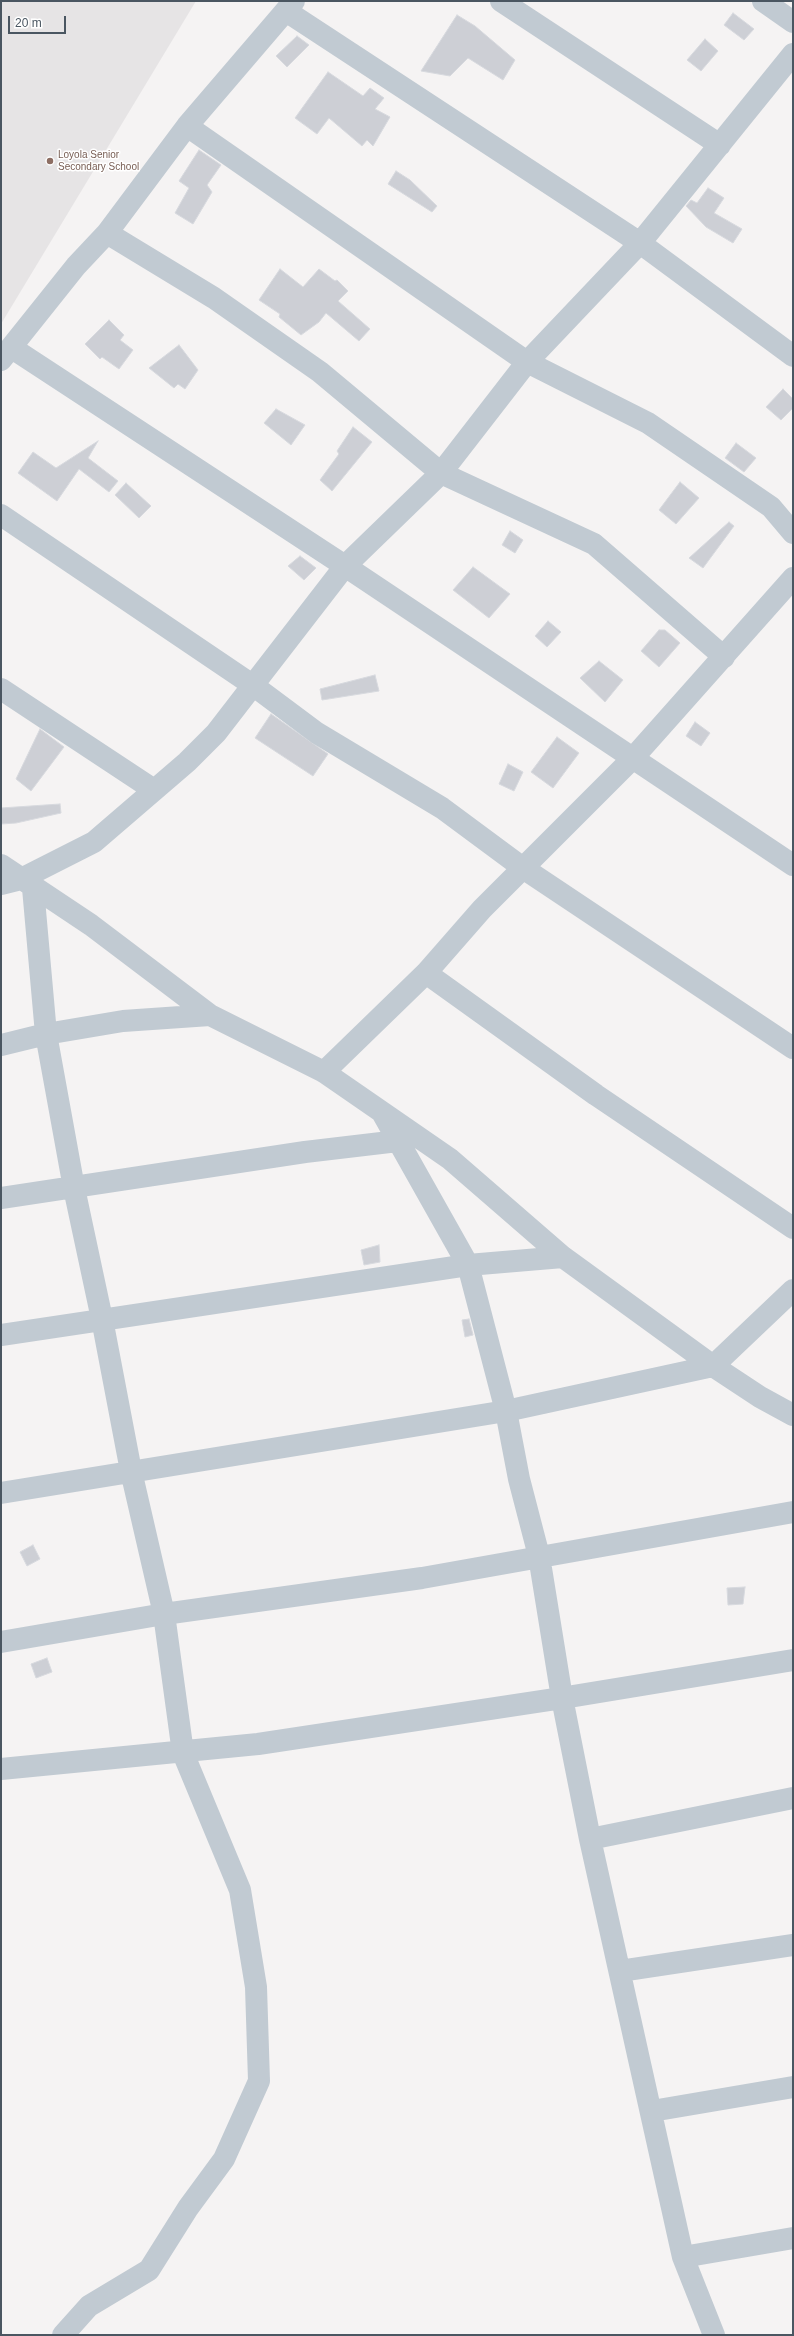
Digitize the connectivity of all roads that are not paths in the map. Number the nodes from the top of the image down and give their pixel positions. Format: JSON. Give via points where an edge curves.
{"nodes":[{"id":1,"x":501,"y":1,"type":"edge"},
{"id":2,"x":763,"y":1,"type":"edge"},
{"id":3,"x":290,"y":6,"type":"edge"},
{"id":4,"x":793,"y":22,"type":"edge"},
{"id":5,"x":793,"y":54,"type":"edge"},
{"id":6,"x":187,"y":126,"type":"junction"},
{"id":7,"x":720,"y":145,"type":"junction"},
{"id":8,"x":107,"y":233,"type":"junction"},
{"id":9,"x":640,"y":243,"type":"junction"},
{"id":10,"x":6,"y":354,"type":"edge"},
{"id":11,"x":793,"y":356,"type":"edge"},
{"id":12,"x":527,"y":362,"type":"junction"},
{"id":13,"x":441,"y":473,"type":"junction"},
{"id":14,"x":1,"y":515,"type":"edge"},
{"id":15,"x":793,"y":533,"type":"edge"},
{"id":16,"x":346,"y":566,"type":"junction"},
{"id":17,"x":793,"y":578,"type":"edge"},
{"id":18,"x":724,"y":657,"type":"junction"},
{"id":19,"x":254,"y":686,"type":"junction"},
{"id":20,"x":1,"y":689,"type":"edge"},
{"id":21,"x":633,"y":758,"type":"junction"},
{"id":22,"x":154,"y":790,"type":"junction"},
{"id":23,"x":1,"y":865,"type":"edge"},
{"id":24,"x":793,"y":865,"type":"edge"},
{"id":25,"x":523,"y":868,"type":"junction"},
{"id":26,"x":18,"y":884,"type":"edge"},
{"id":27,"x":426,"y":973,"type":"junction"},
{"id":28,"x":210,"y":1015,"type":"junction"},
{"id":29,"x":46,"y":1034,"type":"junction"},
{"id":30,"x":1,"y":1045,"type":"edge"},
{"id":31,"x":793,"y":1048,"type":"edge"},
{"id":32,"x":324,"y":1072,"type":"junction"},
{"id":33,"x":383,"y":1114,"type":"junction"},
{"id":34,"x":398,"y":1141,"type":"junction"},
{"id":35,"x":74,"y":1188,"type":"junction"},
{"id":36,"x":1,"y":1198,"type":"edge"},
{"id":37,"x":793,"y":1228,"type":"edge"},
{"id":38,"x":563,"y":1257,"type":"junction"},
{"id":39,"x":468,"y":1265,"type":"junction"},
{"id":40,"x":793,"y":1290,"type":"edge"},
{"id":41,"x":102,"y":1319,"type":"junction"},
{"id":42,"x":1,"y":1335,"type":"edge"},
{"id":43,"x":713,"y":1366,"type":"junction"},
{"id":44,"x":506,"y":1411,"type":"junction"},
{"id":45,"x":793,"y":1415,"type":"edge"},
{"id":46,"x":131,"y":1471,"type":"junction"},
{"id":47,"x":1,"y":1493,"type":"edge"},
{"id":48,"x":793,"y":1512,"type":"edge"},
{"id":49,"x":539,"y":1556,"type":"junction"},
{"id":50,"x":164,"y":1614,"type":"junction"},
{"id":51,"x":1,"y":1642,"type":"edge"},
{"id":52,"x":793,"y":1660,"type":"edge"},
{"id":53,"x":562,"y":1698,"type":"junction"},
{"id":54,"x":184,"y":1753,"type":"junction"},
{"id":55,"x":1,"y":1769,"type":"edge"},
{"id":56,"x":793,"y":1798,"type":"edge"},
{"id":57,"x":590,"y":1839,"type":"junction"},
{"id":58,"x":793,"y":1945,"type":"edge"},
{"id":59,"x":620,"y":1971,"type":"junction"},
{"id":60,"x":793,"y":2087,"type":"edge"},
{"id":61,"x":652,"y":2110,"type":"junction"},
{"id":62,"x":793,"y":2238,"type":"edge"},
{"id":63,"x":683,"y":2257,"type":"junction"},
{"id":64,"x":63,"y":2335,"type":"edge"},
{"id":65,"x":706,"y":2335,"type":"edge"},
{"id":66,"x":714,"y":2335,"type":"edge"}],
"edges":[{"from":1,"to":7,"type":"street"},
{"from":2,"to":4,"type":"street"},
{"from":3,"to":6,"type":"street"},
{"from":3,"to":9,"type":"street"},
{"from":5,"to":7,"type":"street"},
{"from":6,"to":8,"type":"street"},
{"from":6,"to":12,"type":"street"},
{"from":7,"to":9,"type":"street"},
{"from":8,"to":10,"type":"street","via":[[76,266]]},
{"from":8,"to":13,"type":"street","via":[[214,298],[320,372]]},
{"from":9,"to":11,"type":"street"},
{"from":9,"to":12,"type":"street"},
{"from":10,"to":16,"type":"street"},
{"from":12,"to":13,"type":"street"},
{"from":12,"to":15,"type":"street","via":[[648,423],[771,507]]},
{"from":13,"to":16,"type":"street"},
{"from":13,"to":18,"type":"street","via":[[594,544]]},
{"from":14,"to":19,"type":"street"},
{"from":16,"to":19,"type":"street"},
{"from":16,"to":21,"type":"street"},
{"from":17,"to":18,"type":"street"},
{"from":18,"to":21,"type":"street"},
{"from":19,"to":22,"type":"street","via":[[216,733]]},
{"from":19,"to":25,"type":"street","via":[[317,733],[442,808]]},
{"from":20,"to":22,"type":"street"},
{"from":21,"to":24,"type":"street"},
{"from":21,"to":25,"type":"street"},
{"from":22,"to":26,"type":"street","via":[[94,842]]},
{"from":23,"to":26,"type":"street"},
{"from":25,"to":27,"type":"street","via":[[482,909]]},
{"from":25,"to":31,"type":"street"},
{"from":26,"to":28,"type":"street","via":[[91,925]]},
{"from":26,"to":29,"type":"street"},
{"from":27,"to":32,"type":"street"},
{"from":27,"to":37,"type":"street","via":[[596,1095]]},
{"from":28,"to":29,"type":"street","via":[[123,1021]]},
{"from":28,"to":32,"type":"street"},
{"from":29,"to":30,"type":"street"},
{"from":29,"to":35,"type":"street"},
{"from":32,"to":33,"type":"street"},
{"from":33,"to":34,"type":"street"},
{"from":33,"to":38,"type":"street","via":[[450,1159]]},
{"from":34,"to":35,"type":"street","via":[[305,1152]]},
{"from":34,"to":39,"type":"street"},
{"from":35,"to":36,"type":"street"},
{"from":35,"to":41,"type":"street"},
{"from":38,"to":39,"type":"street"},
{"from":38,"to":43,"type":"street"},
{"from":39,"to":41,"type":"street"},
{"from":39,"to":44,"type":"street"},
{"from":40,"to":43,"type":"street"},
{"from":41,"to":42,"type":"street"},
{"from":41,"to":46,"type":"street"},
{"from":43,"to":44,"type":"street"},
{"from":43,"to":45,"type":"street"},
{"from":44,"to":46,"type":"street"},
{"from":44,"to":49,"type":"street","via":[[519,1479]]},
{"from":46,"to":47,"type":"street"},
{"from":46,"to":50,"type":"street"},
{"from":48,"to":49,"type":"street"},
{"from":49,"to":50,"type":"street","via":[[422,1578]]},
{"from":49,"to":53,"type":"street"},
{"from":50,"to":51,"type":"street"},
{"from":50,"to":54,"type":"street"},
{"from":52,"to":53,"type":"street"},
{"from":53,"to":54,"type":"street"},
{"from":53,"to":57,"type":"street"},
{"from":54,"to":55,"type":"street"},
{"from":54,"to":64,"type":"street","via":[[240,1890],[256,1987],[259,2081],[224,2159],[188,2208],[149,2270],[89,2306]]},
{"from":56,"to":57,"type":"street"},
{"from":57,"to":59,"type":"street"},
{"from":58,"to":59,"type":"street"},
{"from":59,"to":61,"type":"street"},
{"from":60,"to":61,"type":"street"},
{"from":61,"to":63,"type":"street"},
{"from":62,"to":63,"type":"street"},
{"from":63,"to":66,"type":"street"},
{"from":65,"to":66,"type":"street"}]}
